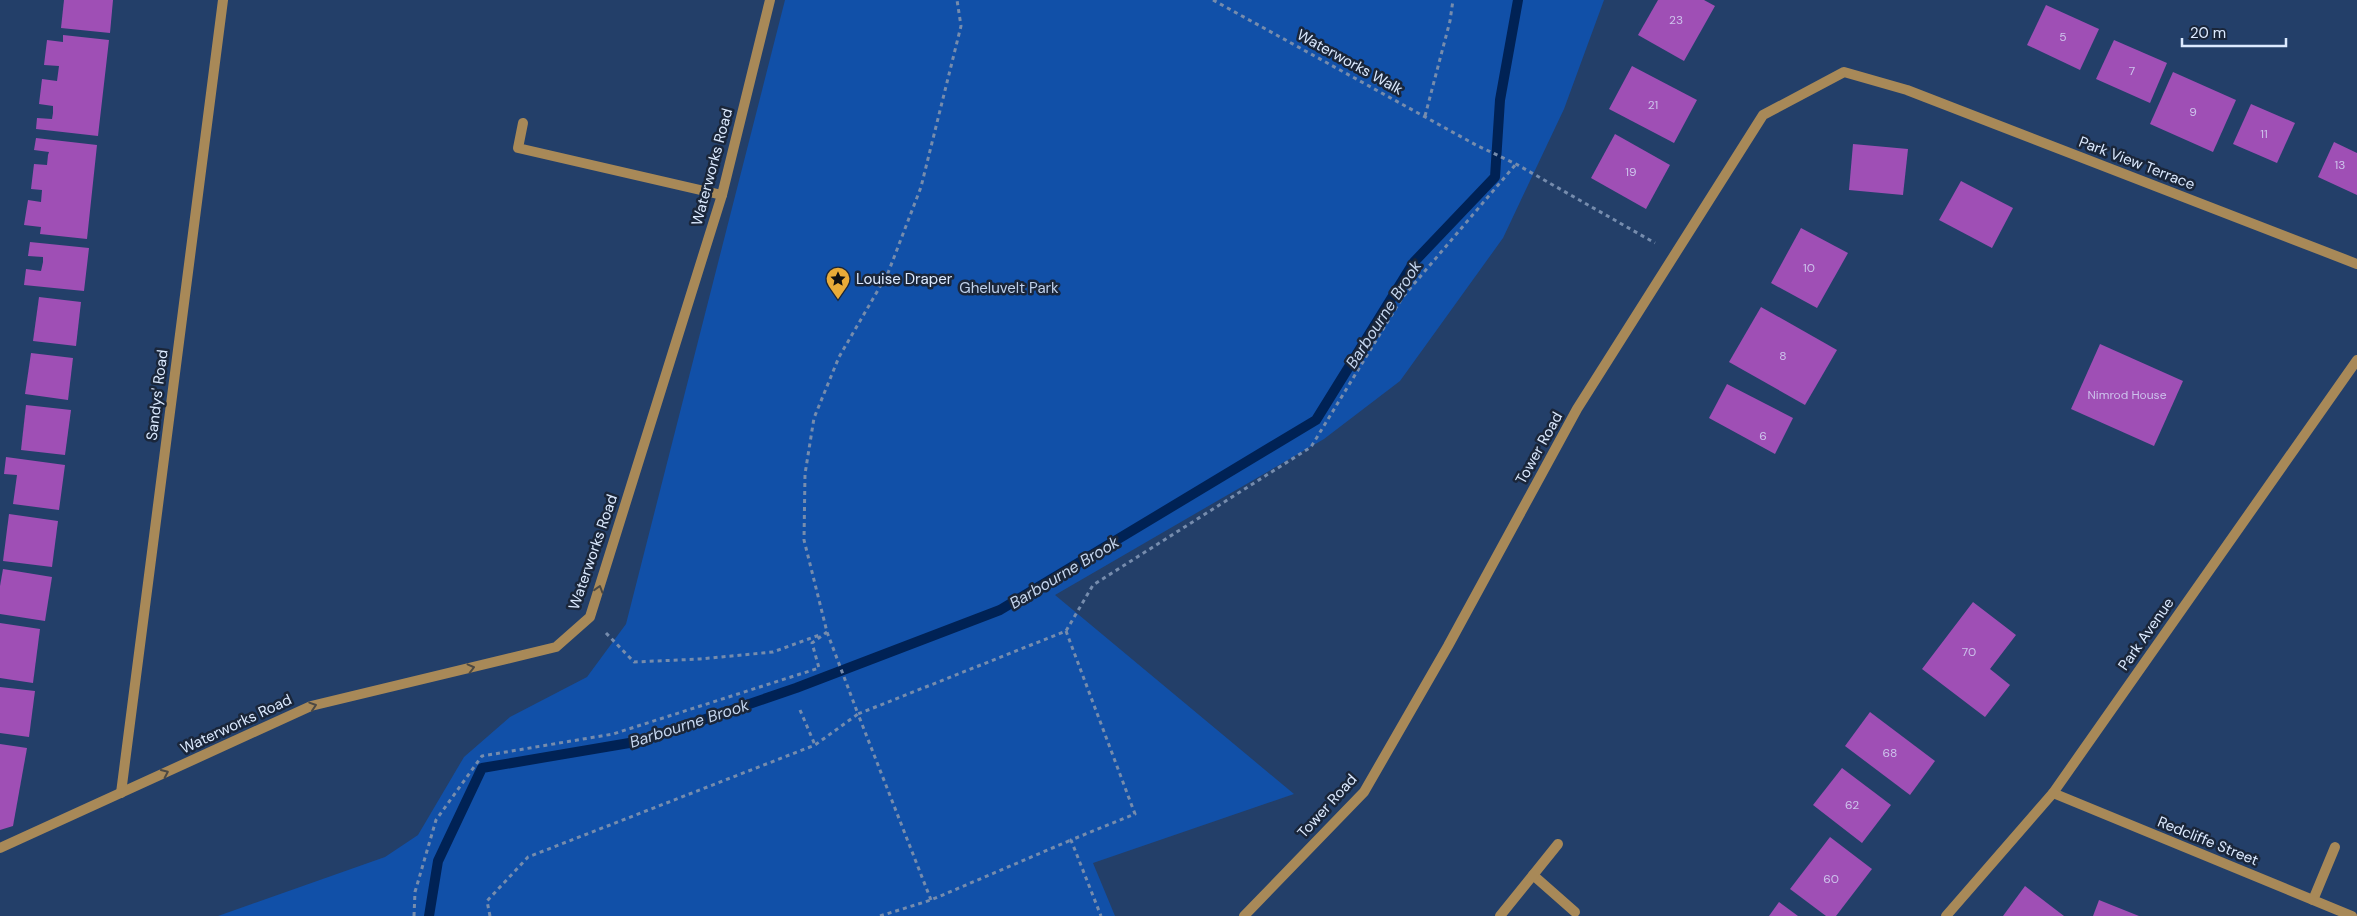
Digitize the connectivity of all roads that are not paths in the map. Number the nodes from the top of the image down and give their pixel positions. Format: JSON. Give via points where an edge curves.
{"nodes":[{"id":1,"x":223,"y":0,"type":"edge"},
{"id":2,"x":770,"y":0,"type":"edge"},
{"id":3,"x":1907,"y":90,"type":"joint"},
{"id":4,"x":523,"y":123,"type":"dead end"},
{"id":5,"x":722,"y":195,"type":"junction"},
{"id":6,"x":2357,"y":264,"type":"edge"},
{"id":7,"x":2357,"y":360,"type":"edge"},
{"id":8,"x":121,"y":793,"type":"junction"},
{"id":9,"x":2053,"y":793,"type":"junction"},
{"id":10,"x":1558,"y":844,"type":"dead end"},
{"id":11,"x":2335,"y":847,"type":"dead end"},
{"id":12,"x":0,"y":848,"type":"edge"},
{"id":13,"x":1534,"y":875,"type":"junction"},
{"id":14,"x":2313,"y":900,"type":"junction"},
{"id":15,"x":1575,"y":912,"type":"dead end"},
{"id":16,"x":1244,"y":916,"type":"edge"},
{"id":17,"x":1500,"y":916,"type":"edge"},
{"id":18,"x":1946,"y":916,"type":"edge"},
{"id":19,"x":2352,"y":916,"type":"edge"}],
"edges":[{"from":1,"to":8,"type":"street","name":"Sandys' Road"},
{"from":2,"to":5,"type":"street","name":"Waterworks Road"},
{"from":3,"to":6,"type":"street","name":"Park View Terrace"},
{"from":3,"to":16,"type":"street","name":"Tower Road","via":[[1844,72],[1763,115],[1577,409],[1364,792]]},
{"from":4,"to":5,"type":"street","via":[[518,148]]},
{"from":8,"to":5,"type":"street","name":"Waterworks Road","one_way":true,"via":[[311,706],[556,647],[590,617]]},
{"from":7,"to":9,"type":"street","name":"Park Avenue"},
{"from":8,"to":12,"type":"street","name":"Waterworks Road"},
{"from":9,"to":14,"type":"street","name":"Redcliffe Street"},
{"from":9,"to":18,"type":"street","name":"Park Avenue"},
{"from":10,"to":13,"type":"street"},
{"from":11,"to":14,"type":"street"},
{"from":13,"to":15,"type":"street"},
{"from":13,"to":17,"type":"street"},
{"from":14,"to":19,"type":"street","name":"Redcliffe Street"}]}
